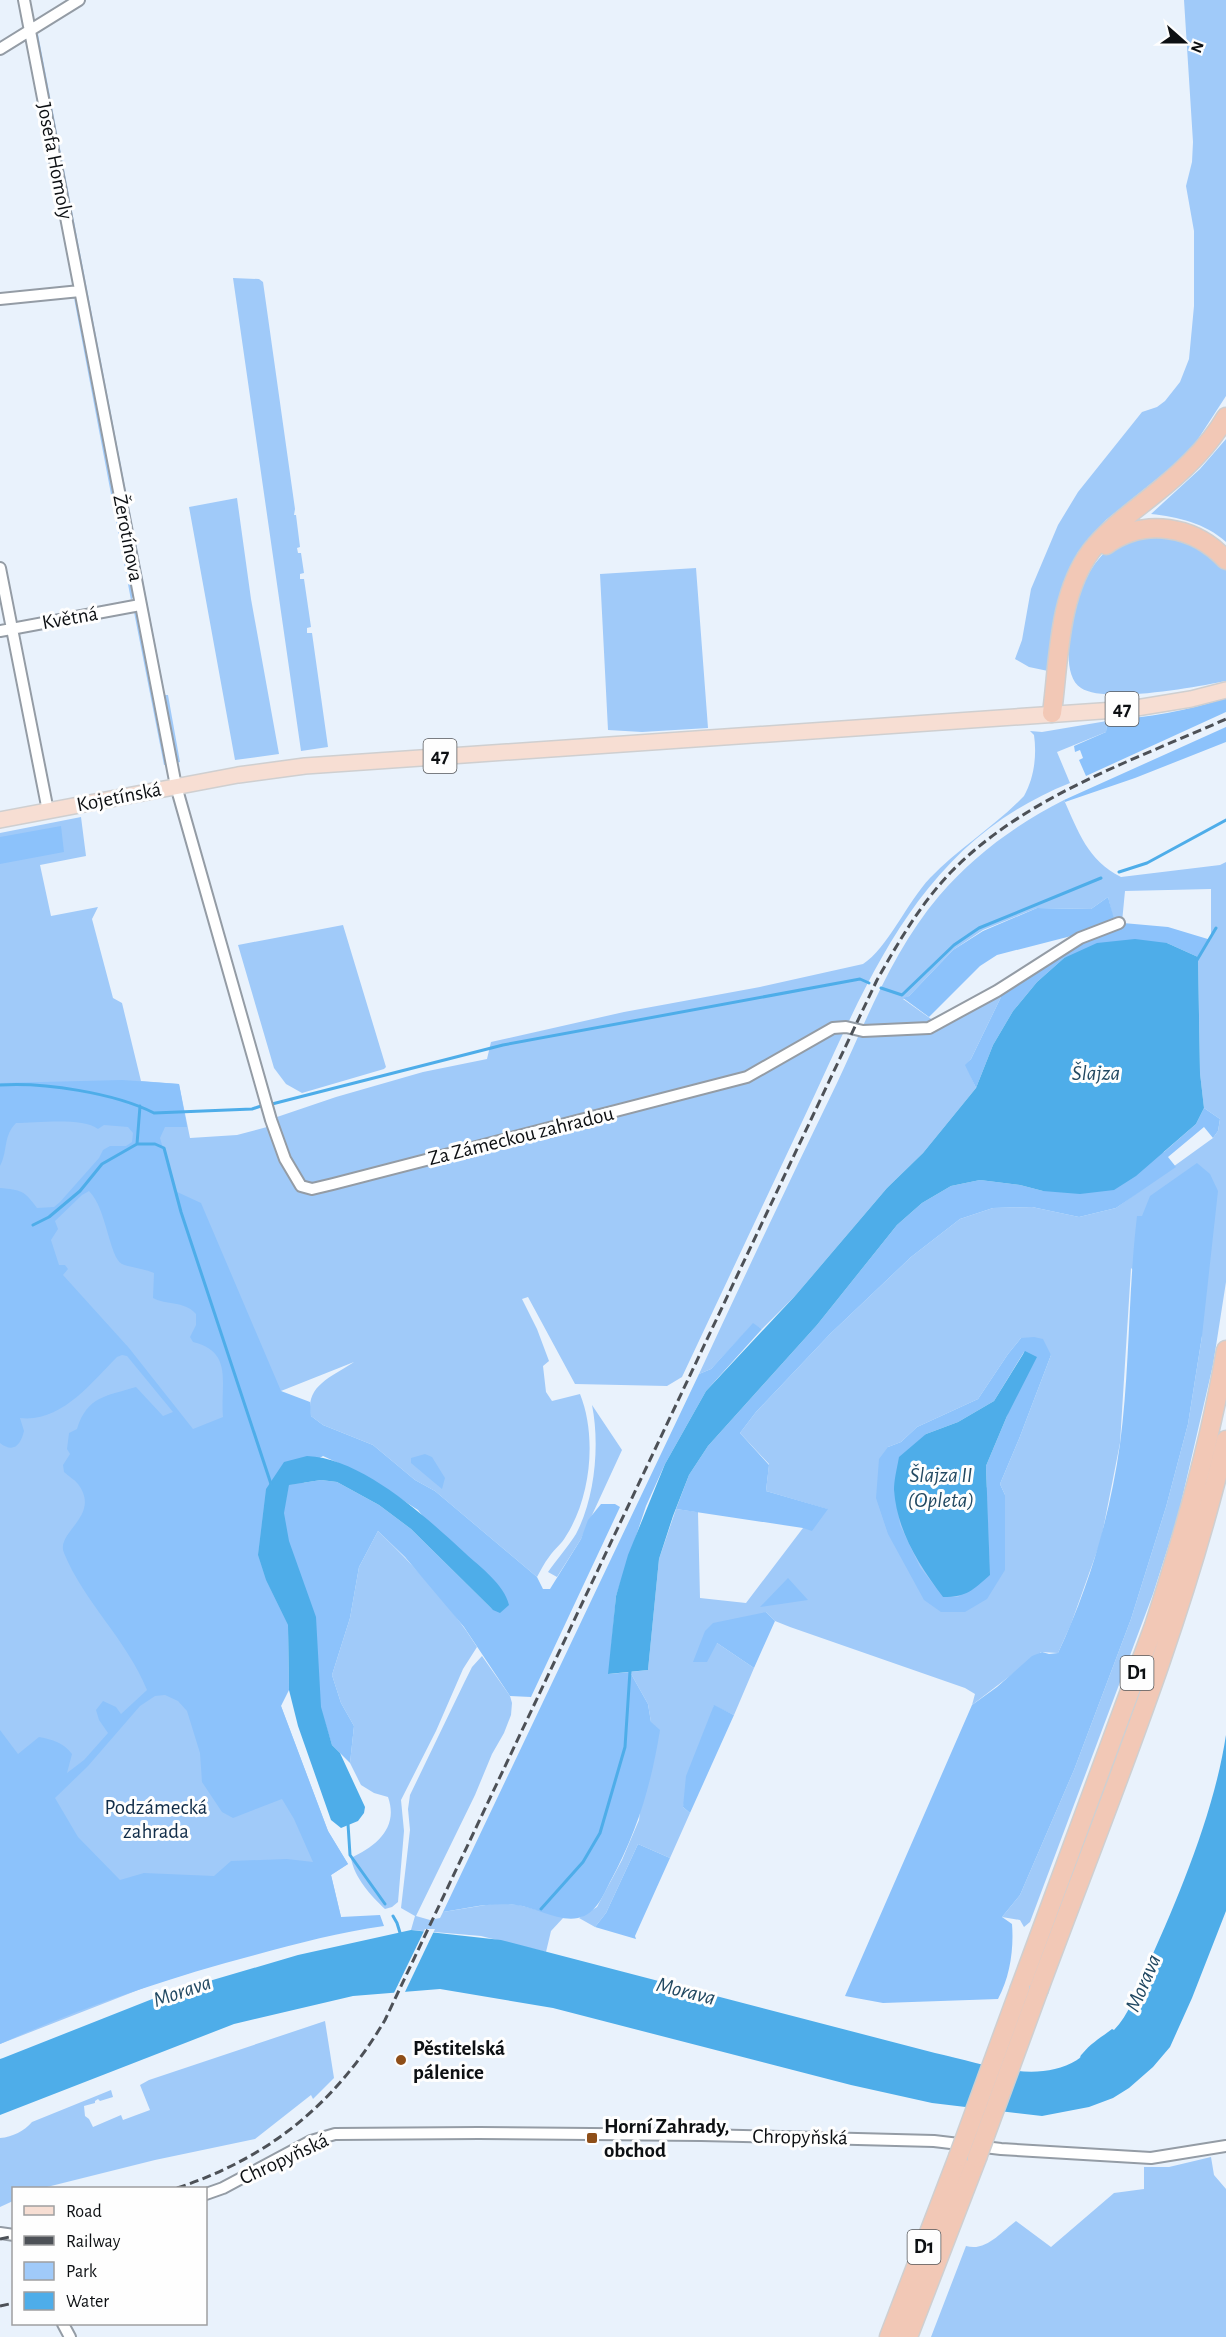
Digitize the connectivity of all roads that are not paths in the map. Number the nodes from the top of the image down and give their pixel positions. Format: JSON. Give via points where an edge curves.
{"nodes":[{"id":1,"x":24,"y":0,"type":"edge"},
{"id":2,"x":79,"y":0,"type":"edge"},
{"id":3,"x":30,"y":31,"type":"junction"},
{"id":4,"x":0,"y":49,"type":"edge"},
{"id":5,"x":80,"y":291,"type":"junction"},
{"id":6,"x":0,"y":299,"type":"edge"},
{"id":7,"x":1226,"y":417,"type":"edge"},
{"id":8,"x":1226,"y":560,"type":"edge"},
{"id":9,"x":0,"y":568,"type":"edge"},
{"id":10,"x":1078,"y":575,"type":"junction"},
{"id":11,"x":140,"y":605,"type":"junction"},
{"id":12,"x":12,"y":628,"type":"junction"},
{"id":13,"x":0,"y":631,"type":"edge"},
{"id":14,"x":1226,"y":690,"type":"edge"},
{"id":15,"x":1052,"y":713,"type":"junction"},
{"id":16,"x":176,"y":786,"type":"junction"},
{"id":17,"x":48,"y":811,"type":"junction"},
{"id":18,"x":0,"y":820,"type":"edge"},
{"id":19,"x":1119,"y":923,"type":"dead end"},
{"id":20,"x":1226,"y":1350,"type":"edge"},
{"id":21,"x":1226,"y":1440,"type":"edge"},
{"id":22,"x":1226,"y":2146,"type":"edge"},
{"id":23,"x":207,"y":2194,"type":"edge"},
{"id":24,"x":889,"y":2337,"type":"edge"},
{"id":25,"x":908,"y":2337,"type":"edge"}],
"edges":[{"from":1,"to":3,"type":"street","name":"Josefa Homoly"},
{"from":2,"to":3,"type":"street"},
{"from":3,"to":4,"type":"street"},
{"from":3,"to":5,"type":"street","name":"Josefa Homoly"},
{"from":5,"to":6,"type":"street"},
{"from":5,"to":11,"type":"street","name":"Žerotínova"},
{"from":7,"to":10,"type":"highway","via":[[1191,462],[1098,543]]},
{"from":8,"to":10,"type":"highway","via":[[1191,535],[1170,529],[1147,529],[1113,540]]},
{"from":9,"to":12,"type":"street"},
{"from":10,"to":15,"type":"highway","via":[[1064,620]]},
{"from":11,"to":12,"type":"street","name":"Květná"},
{"from":11,"to":16,"type":"street","name":"Žerotínova"},
{"from":12,"to":13,"type":"street","name":"Květná"},
{"from":12,"to":17,"type":"street"},
{"from":14,"to":15,"type":"main road","number":"47","via":[[1152,706]]},
{"from":15,"to":16,"type":"main road","name":"Kojetínská","number":"47","via":[[343,762]]},
{"from":16,"to":17,"type":"main road","name":"Kojetínská","number":"47"},
{"from":16,"to":19,"type":"street","name":"Za Zámeckou zahradou","via":[[271,1119],[285,1159],[301,1186],[312,1188],[747,1077],[833,1028],[930,1028],[1080,938]]},
{"from":17,"to":18,"type":"main road","name":"Kojetínská","number":"47"},
{"from":20,"to":24,"type":"highway","number":"D1","bridge":true,"via":[[1200,1474],[1170,1579]]},
{"from":21,"to":25,"type":"highway","number":"D1","bridge":true,"via":[[1173,1623]]},
{"from":22,"to":23,"type":"street","name":"Chropyňská","via":[[1151,2158],[1001,2149],[934,2140],[335,2134],[311,2141]]}]}
